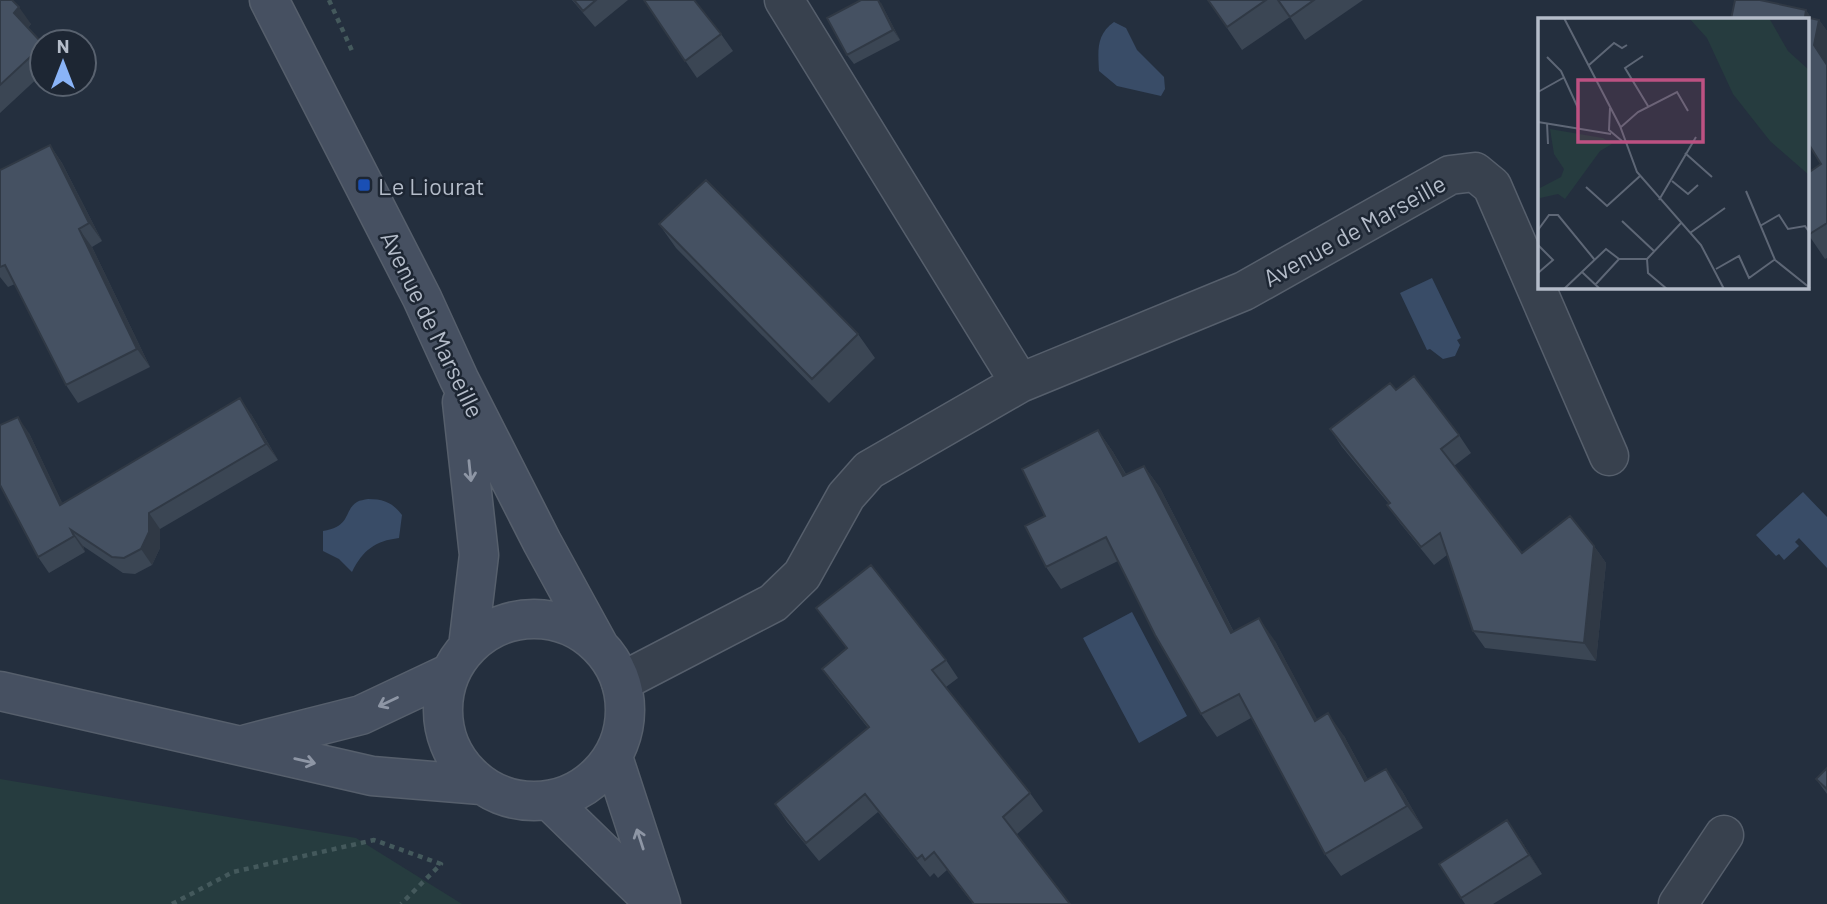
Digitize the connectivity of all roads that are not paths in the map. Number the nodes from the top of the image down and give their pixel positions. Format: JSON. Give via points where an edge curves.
{"nodes":[{"id":1,"x":269,"y":0,"type":"edge"},
{"id":2,"x":784,"y":0,"type":"edge"},
{"id":3,"x":459,"y":379,"type":"junction"},
{"id":4,"x":1020,"y":383,"type":"junction"},
{"id":5,"x":1609,"y":456,"type":"dead end"},
{"id":6,"x":599,"y":646,"type":"junction"},
{"id":7,"x":459,"y":660,"type":"junction"},
{"id":8,"x":621,"y":682,"type":"junction"},
{"id":9,"x":0,"y":691,"type":"edge"},
{"id":10,"x":238,"y":746,"type":"junction"},
{"id":11,"x":613,"y":757,"type":"junction"},
{"id":12,"x":481,"y":785,"type":"junction"},
{"id":13,"x":550,"y":801,"type":"junction"},
{"id":14,"x":1724,"y":835,"type":"dead end"},
{"id":15,"x":659,"y":904,"type":"edge"},
{"id":16,"x":1678,"y":904,"type":"edge"}],
"edges":[{"from":1,"to":3,"type":"street","name":"Avenue de Marseille"},
{"from":2,"to":4,"type":"street"},
{"from":3,"to":6,"type":"street","name":"Avenue de Marseille"},
{"from":3,"to":7,"type":"street","one_way":true,"via":[[479,555]]},
{"from":4,"to":5,"type":"street","name":"Avenue de Marseille","via":[[1244,291],[1450,175],[1475,172],[1492,186]]},
{"from":4,"to":8,"type":"street","name":"Avenue de Marseille","via":[[869,470],[846,496],[802,575],[773,603]]},
{"from":6,"to":7,"type":"street","via":[[576,629],[548,620],[519,620],[491,629]]},
{"from":6,"to":8,"type":"street"},
{"from":7,"to":10,"type":"street","one_way":true,"via":[[360,715]]},
{"from":7,"to":12,"type":"street","via":[[442,704],[445,735],[459,763]]},
{"from":8,"to":11,"type":"street","via":[[626,721]]},
{"from":9,"to":10,"type":"street"},
{"from":10,"to":12,"type":"street","one_way":true,"via":[[372,776]]},
{"from":11,"to":13,"type":"street","via":[[597,777]]},
{"from":15,"to":11,"type":"street","one_way":true},
{"from":12,"to":13,"type":"street","via":[[514,800]]},
{"from":13,"to":15,"type":"street"},
{"from":14,"to":16,"type":"street"}]}
